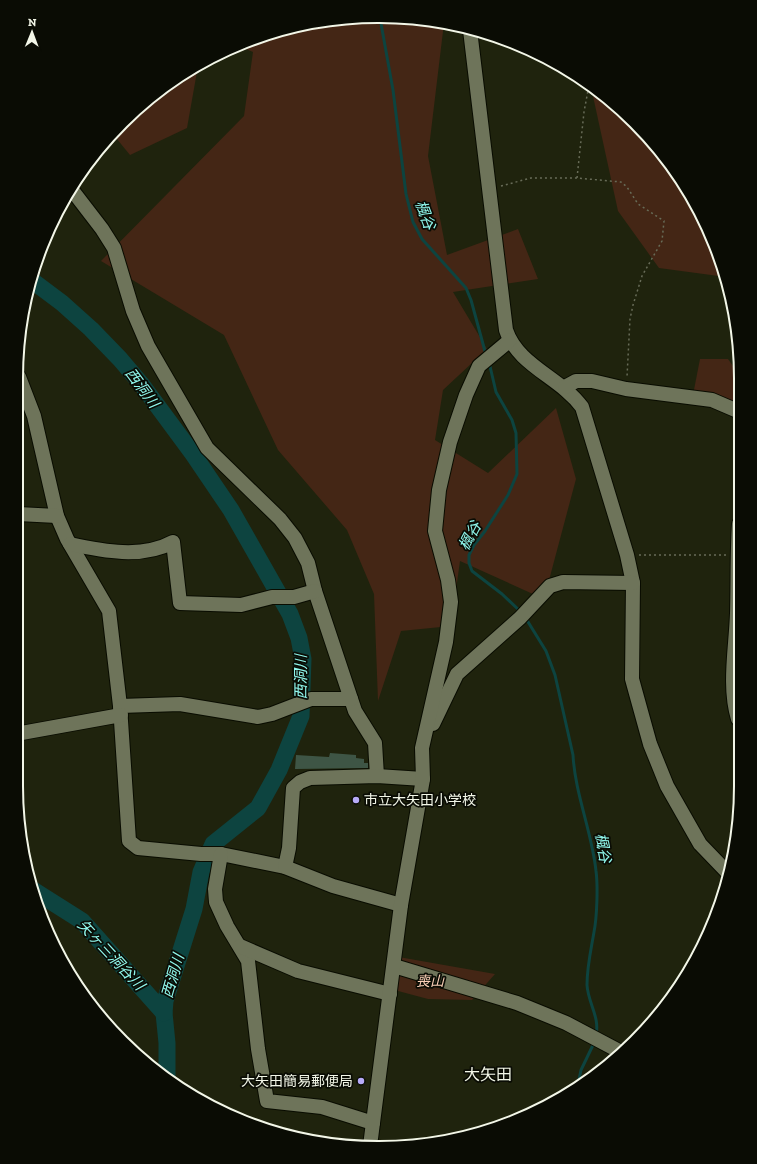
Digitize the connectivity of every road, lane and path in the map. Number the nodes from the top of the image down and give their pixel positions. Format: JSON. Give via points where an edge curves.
{"nodes":[{"id":1,"x":471,"y":35,"type":"edge"},
{"id":2,"x":588,"y":91,"type":"edge"},
{"id":3,"x":577,"y":178,"type":"junction"},
{"id":4,"x":488,"y":189,"type":"junction"},
{"id":5,"x":75,"y":194,"type":"edge"},
{"id":6,"x":510,"y":340,"type":"junction"},
{"id":7,"x":23,"y":387,"type":"edge"},
{"id":8,"x":565,"y":387,"type":"junction"},
{"id":9,"x":626,"y":389,"type":"junction"},
{"id":10,"x":734,"y":409,"type":"edge"},
{"id":11,"x":23,"y":514,"type":"edge"},
{"id":12,"x":57,"y":516,"type":"junction"},
{"id":13,"x":70,"y":544,"type":"junction"},
{"id":14,"x":627,"y":555,"type":"junction"},
{"id":15,"x":734,"y":555,"type":"edge"},
{"id":16,"x":633,"y":583,"type":"junction"},
{"id":17,"x":315,"y":591,"type":"junction"},
{"id":18,"x":351,"y":699,"type":"junction"},
{"id":19,"x":121,"y":711,"type":"junction"},
{"id":20,"x":23,"y":732,"type":"edge"},
{"id":21,"x":422,"y":748,"type":"junction"},
{"id":22,"x":377,"y":776,"type":"junction"},
{"id":23,"x":422,"y":779,"type":"junction"},
{"id":24,"x":221,"y":854,"type":"junction"},
{"id":25,"x":285,"y":867,"type":"junction"},
{"id":26,"x":724,"y":869,"type":"edge"},
{"id":27,"x":401,"y":905,"type":"junction"},
{"id":28,"x":240,"y":946,"type":"junction"},
{"id":29,"x":394,"y":966,"type":"junction"},
{"id":30,"x":390,"y":994,"type":"junction"},
{"id":31,"x":617,"y":1050,"type":"edge"},
{"id":32,"x":373,"y":1123,"type":"junction"},
{"id":33,"x":371,"y":1141,"type":"edge"}],
"edges":[{"from":1,"to":4,"type":"street"},
{"from":2,"to":3,"type":"path"},
{"from":3,"to":4,"type":"path","via":[[532,178]]},
{"from":3,"to":9,"type":"path","via":[[621,182],[638,204],[664,221],[662,241],[642,276],[633,305]]},
{"from":4,"to":6,"type":"street","via":[[496,234],[503,313]]},
{"from":5,"to":17,"type":"street","via":[[114,248],[133,311],[148,346],[181,405],[207,448],[280,519],[295,538],[308,563]]},
{"from":6,"to":8,"type":"street","via":[[524,358]]},
{"from":6,"to":21,"type":"street","via":[[479,366],[450,442],[439,490],[435,531],[451,602],[446,642]]},
{"from":7,"to":12,"type":"street","via":[[34,416]]},
{"from":8,"to":9,"type":"street","via":[[576,381],[592,381]]},
{"from":8,"to":14,"type":"street","via":[[582,407]]},
{"from":9,"to":10,"type":"street","via":[[712,400]]},
{"from":11,"to":12,"type":"street"},
{"from":12,"to":13,"type":"street"},
{"from":13,"to":17,"type":"street","via":[[104,551],[139,552],[161,549],[173,542],[180,603],[240,605],[272,597],[294,597]]},
{"from":13,"to":19,"type":"street","via":[[109,611]]},
{"from":14,"to":15,"type":"path"},
{"from":14,"to":16,"type":"street"},
{"from":16,"to":21,"type":"street","via":[[563,582],[550,586],[520,618],[457,674]]},
{"from":16,"to":26,"type":"street","via":[[632,679],[650,744],[667,786],[700,844]]},
{"from":17,"to":18,"type":"street"},
{"from":18,"to":19,"type":"street","via":[[304,701],[258,717],[180,704]]},
{"from":18,"to":22,"type":"street","via":[[355,711],[375,743]]},
{"from":19,"to":20,"type":"street"},
{"from":19,"to":24,"type":"street","via":[[129,841],[138,848]]},
{"from":21,"to":23,"type":"street"},
{"from":22,"to":23,"type":"street"},
{"from":22,"to":25,"type":"street","via":[[310,778],[293,788],[289,848]]},
{"from":23,"to":27,"type":"street"},
{"from":24,"to":25,"type":"street"},
{"from":24,"to":28,"type":"street","via":[[215,890],[216,902]]},
{"from":25,"to":27,"type":"street","via":[[333,886]]},
{"from":27,"to":29,"type":"street"},
{"from":28,"to":30,"type":"street","via":[[298,971]]},
{"from":28,"to":32,"type":"street","via":[[248,961],[258,1049],[268,1101],[322,1107]]},
{"from":29,"to":30,"type":"street"},
{"from":29,"to":31,"type":"street","via":[[517,1003]]},
{"from":30,"to":32,"type":"street"},
{"from":32,"to":33,"type":"street"}]}
